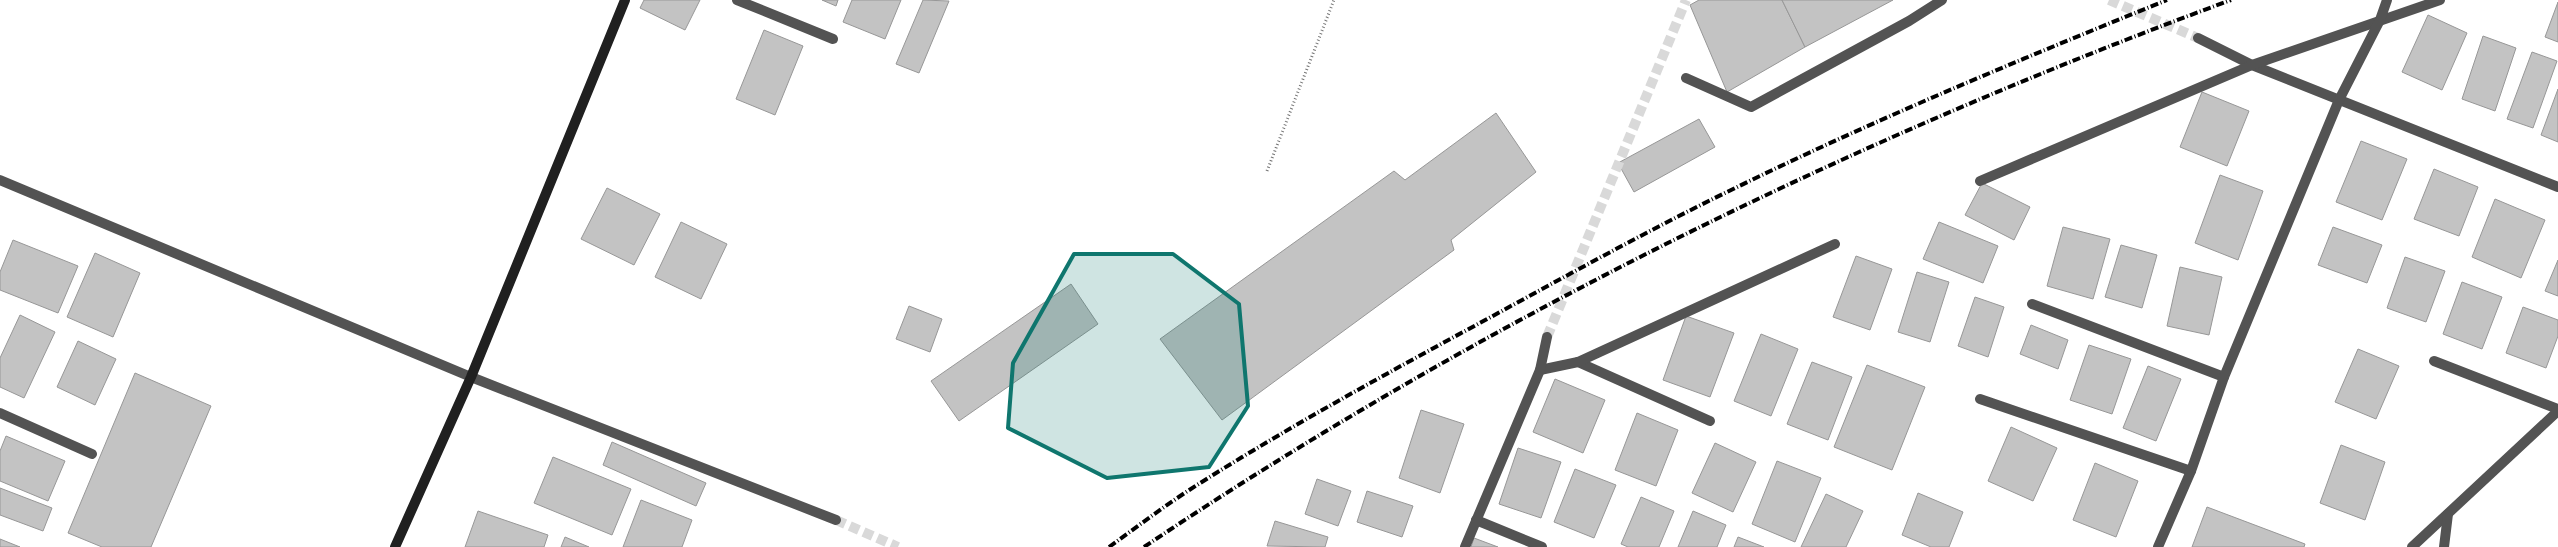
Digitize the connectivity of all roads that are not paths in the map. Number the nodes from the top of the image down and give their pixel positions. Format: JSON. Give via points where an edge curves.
{"nodes":[{"id":1,"x":625,"y":0,"type":"edge"},
{"id":2,"x":736,"y":0,"type":"edge"},
{"id":3,"x":1942,"y":0,"type":"edge"},
{"id":4,"x":2387,"y":0,"type":"edge"},
{"id":5,"x":2440,"y":0,"type":"edge"},
{"id":6,"x":2380,"y":20,"type":"junction"},
{"id":7,"x":2198,"y":38,"type":"tunnel mouth"},
{"id":8,"x":834,"y":39,"type":"dead end"},
{"id":9,"x":2252,"y":66,"type":"junction"},
{"id":10,"x":1686,"y":78,"type":"dead end"},
{"id":11,"x":2339,"y":100,"type":"junction"},
{"id":12,"x":0,"y":180,"type":"edge"},
{"id":13,"x":1980,"y":181,"type":"dead end"},
{"id":14,"x":2558,"y":187,"type":"edge"},
{"id":15,"x":1835,"y":244,"type":"dead end"},
{"id":16,"x":2032,"y":304,"type":"dead end"},
{"id":17,"x":1547,"y":336,"type":"tunnel mouth"},
{"id":18,"x":2434,"y":361,"type":"dead end"},
{"id":19,"x":1578,"y":362,"type":"junction"},
{"id":20,"x":1540,"y":370,"type":"junction"},
{"id":21,"x":471,"y":377,"type":"junction"},
{"id":22,"x":2224,"y":377,"type":"junction"},
{"id":23,"x":1980,"y":399,"type":"dead end"},
{"id":24,"x":2558,"y":410,"type":"edge"},
{"id":25,"x":0,"y":413,"type":"edge"},
{"id":26,"x":1710,"y":421,"type":"dead end"},
{"id":27,"x":92,"y":454,"type":"dead end"},
{"id":28,"x":2191,"y":471,"type":"junction"},
{"id":29,"x":2448,"y":514,"type":"junction"},
{"id":30,"x":836,"y":520,"type":"tunnel mouth"},
{"id":31,"x":1476,"y":520,"type":"junction"},
{"id":32,"x":395,"y":547,"type":"edge"},
{"id":33,"x":1465,"y":547,"type":"edge"},
{"id":34,"x":1542,"y":547,"type":"edge"},
{"id":35,"x":2158,"y":547,"type":"edge"},
{"id":36,"x":2412,"y":547,"type":"edge"},
{"id":37,"x":2444,"y":547,"type":"edge"}],
"edges":[{"from":1,"to":21,"type":"street"},
{"from":2,"to":8,"type":"street"},
{"from":3,"to":10,"type":"street","via":[[1751,107]]},
{"from":4,"to":6,"type":"street"},
{"from":5,"to":6,"type":"street"},
{"from":6,"to":9,"type":"street"},
{"from":6,"to":11,"type":"street"},
{"from":7,"to":9,"type":"street"},
{"from":9,"to":11,"type":"street"},
{"from":9,"to":13,"type":"street"},
{"from":11,"to":14,"type":"street"},
{"from":11,"to":22,"type":"street"},
{"from":12,"to":21,"type":"street"},
{"from":15,"to":19,"type":"street"},
{"from":16,"to":22,"type":"street"},
{"from":17,"to":20,"type":"street"},
{"from":18,"to":24,"type":"street"},
{"from":19,"to":20,"type":"street"},
{"from":19,"to":26,"type":"street"},
{"from":20,"to":31,"type":"street"},
{"from":21,"to":30,"type":"street"},
{"from":21,"to":32,"type":"street"},
{"from":22,"to":28,"type":"street"},
{"from":23,"to":28,"type":"street"},
{"from":24,"to":29,"type":"street"},
{"from":25,"to":27,"type":"street"},
{"from":28,"to":35,"type":"street"},
{"from":29,"to":36,"type":"street"},
{"from":29,"to":37,"type":"street"},
{"from":31,"to":33,"type":"street"},
{"from":31,"to":34,"type":"street"}]}
